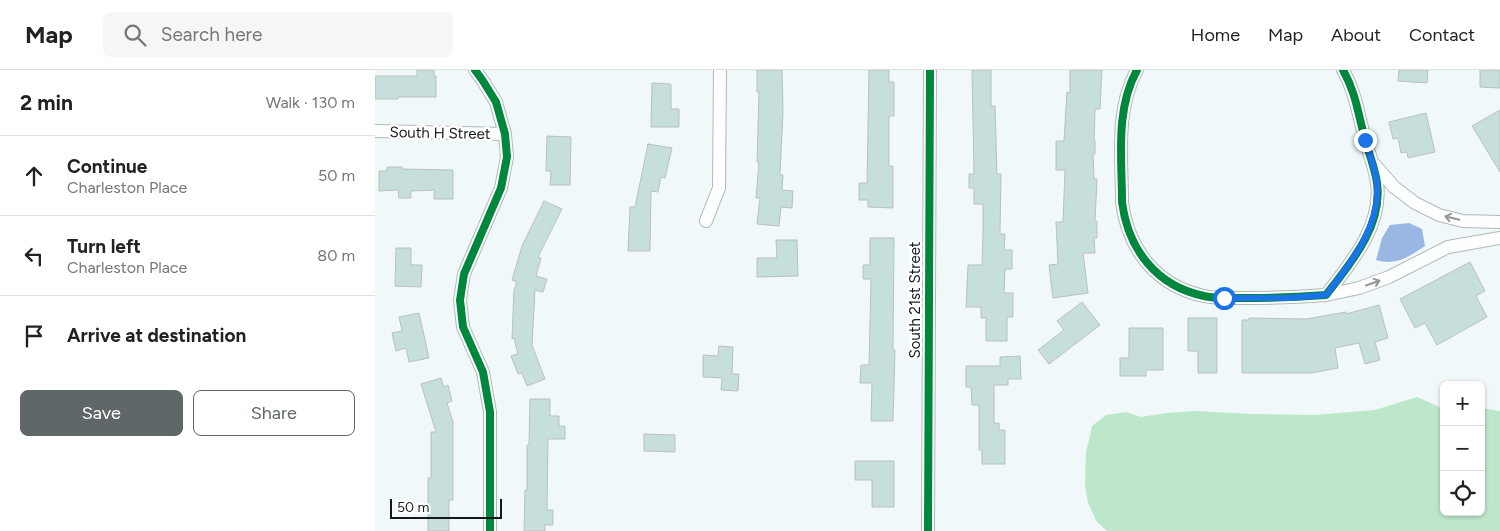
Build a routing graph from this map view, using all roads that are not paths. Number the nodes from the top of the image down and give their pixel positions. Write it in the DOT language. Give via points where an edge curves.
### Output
graph roads {
  1 [pos="475,70"];
  2 [pos="720,70"];
  3 [pos="930,70"];
  4 [pos="1137,70"];
  5 [pos="1343,70"];
  6 [pos="375,131"];
  7 [pos="505,134"];
  8 [pos="1372,162"];
  9 [pos="706,221"];
  10 [pos="1500,222"];
  11 [pos="1500,238"];
  12 [pos="1326,295"];
  13 [pos="490,531"];
  14 [pos="928,531"];
  1 -- 7 [label="street" via="496,102"];
  2 -- 9 [label="street" via="719,188"];
  3 -- 14 [label="street, South 21st Street"];
  4 -- 12 [label="street" via="1124,101 1121,124 1122,202 1129,232 1137,250 1150,266 1165,279 1204,296 1287,298"];
  5 -- 8 [label="street" via="1354,94"];
  6 -- 7 [label="street, South H Street"];
  7 -- 13 [label="street" via="507,158 501,188 464,274 460,300 463,327 483,372 490,412"];
  10 -- 8 [label="street, one-way" via="1463,221 1439,215 1394,187"];
  8 -- 12 [label="street" via="1377,185 1376,210 1371,225"];
  12 -- 11 [label="street, one-way" via="1389,277 1448,247"];
}
